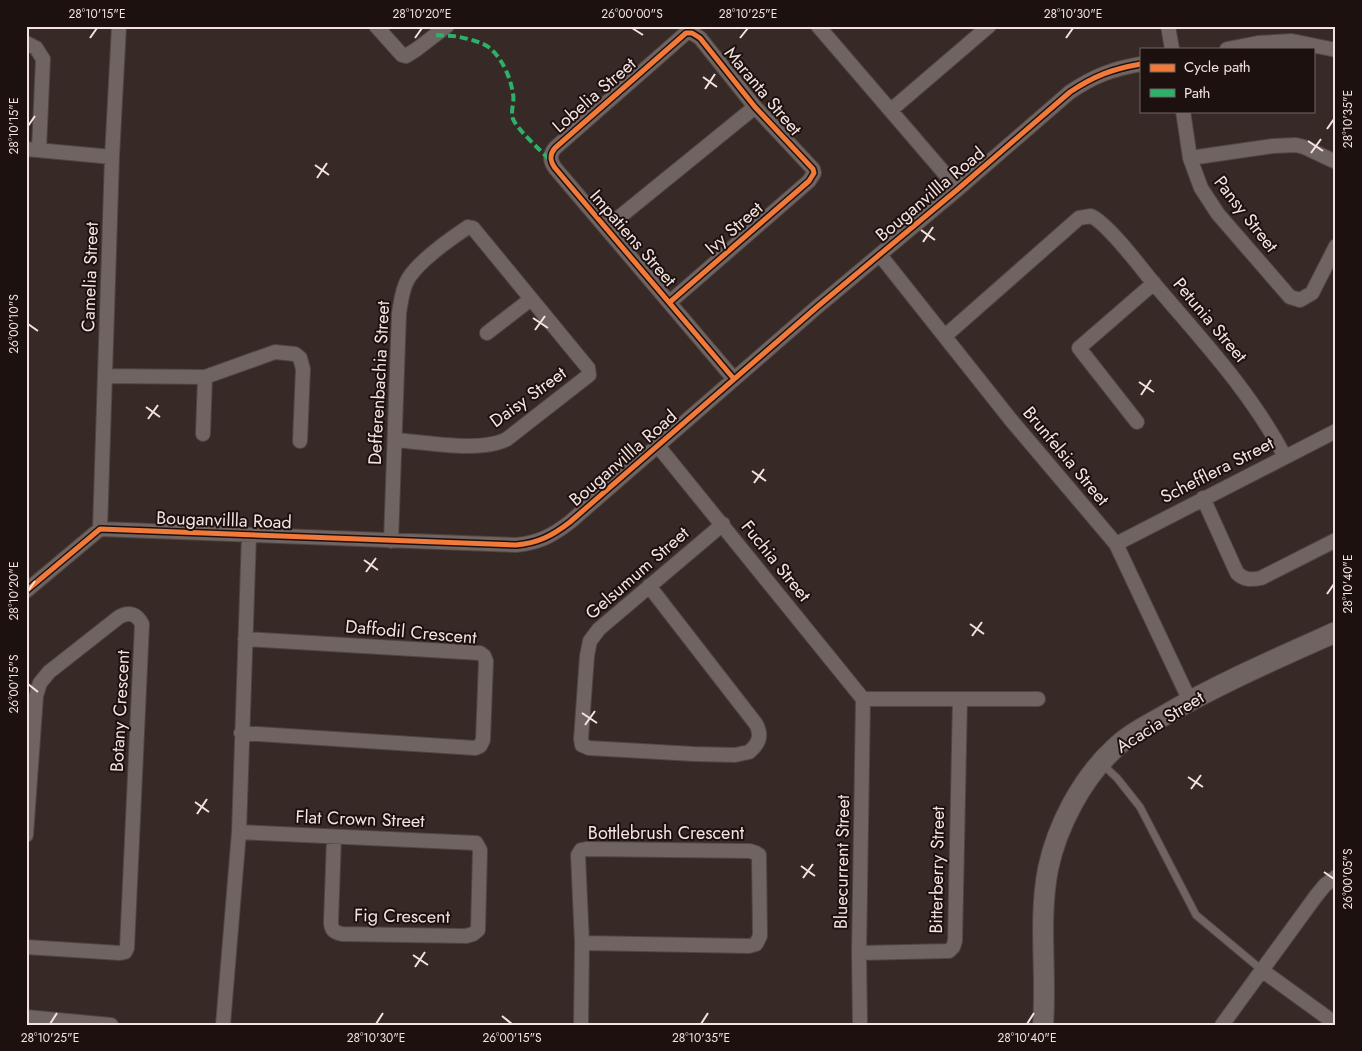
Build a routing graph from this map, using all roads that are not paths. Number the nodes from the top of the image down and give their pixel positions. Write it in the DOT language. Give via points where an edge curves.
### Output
graph roads {
  1 [pos="119,26"];
  2 [pos="376,26"];
  3 [pos="447,26"];
  4 [pos="818,26"];
  5 [pos="989,26"];
  6 [pos="1168,26"];
  7 [pos="686,33"];
  8 [pos="26,43"];
  9 [pos="1172,48"];
  10 [pos="1232,48"];
  11 [pos="1336,50"];
  12 [pos="1140,64"];
  13 [pos="755,107"];
  14 [pos="892,110"];
  15 [pos="1183,112"];
  16 [pos="33,149"];
  17 [pos="112,157"];
  18 [pos="1190,158"];
  19 [pos="551,161"];
  20 [pos="1336,162"];
  21 [pos="814,173"];
  22 [pos="958,189"];
  23 [pos="606,228"];
  24 [pos="1336,246"];
  25 [pos="880,255"];
  26 [pos="1154,283"];
  27 [pos="531,299"];
  28 [pos="670,302"];
  29 [pos="487,333"];
  30 [pos="945,336"];
  31 [pos="106,376"];
  32 [pos="205,377"];
  33 [pos="734,379"];
  34 [pos="1137,422"];
  35 [pos="1336,431"];
  36 [pos="203,434"];
  37 [pos="395,440"];
  38 [pos="300,441"];
  39 [pos="658,446"];
  40 [pos="1285,457"];
  41 [pos="1203,498"];
  42 [pos="723,524"];
  43 [pos="100,529"];
  44 [pos="249,535"];
  45 [pos="1336,540"];
  46 [pos="391,541"];
  47 [pos="1116,544"];
  48 [pos="649,586"];
  49 [pos="26,591"];
  50 [pos="1336,632"];
  51 [pos="245,639"];
  52 [pos="863,699"];
  53 [pos="960,699"];
  54 [pos="1038,699"];
  55 [pos="1190,701"];
  56 [pos="241,733"];
  57 [pos="1101,762"];
  58 [pos="27,802"];
  59 [pos="238,832"];
  60 [pos="26,835"];
  61 [pos="334,837"];
  62 [pos="478,845"];
  63 [pos="1336,876"];
  64 [pos="582,942"];
  65 [pos="26,947"];
  66 [pos="859,953"];
  67 [pos="1262,971"];
  68 [pos="26,1017"];
  69 [pos="1336,1024"];
  70 [pos="111,1025"];
  71 [pos="224,1025"];
  72 [pos="581,1025"];
  73 [pos="860,1025"];
  74 [pos="1044,1025"];
  75 [pos="1222,1025"];
  1 -- 17 [label="street, Camelia Street"];
  2 -- 3 [label="street" via="403,56 408,56"];
  4 -- 14 [label="street"];
  5 -- 14 [label="street"];
  6 -- 9 [label="street"];
  7 -- 13 [label="street, Maranta Street" via="700,38"];
  7 -- 19 [label="street, Lobelia Street" via="554,148"];
  8 -- 16 [label="street" via="36,48 43,59"];
  10 -- 11 [label="street" via="1292,41"];
  12 -- 22 [label="street, Bouganvillla Road" via="1112,70 1070,92"];
  13 -- 21 [label="street, Maranta Street" via="813,168"];
  13 -- 23 [label="street"];
  14 -- 22 [label="street"];
  15 -- 18 [label="street, Pansy Street"];
  16 -- 17 [label="street"];
  17 -- 31 [label="street, Camelia Street"];
  18 -- 20 [label="street" via="1296,145"];
  18 -- 24 [label="street, Pansy Street" via="1201,188 1218,214 1286,294 1295,300 1304,299 1312,293"];
  19 -- 23 [label="street, Impatiens Street"];
  21 -- 28 [label="street, Ivy Street" via="809,181"];
  22 -- 25 [label="street, Bouganvillla Road"];
  23 -- 28 [label="street, Impatiens Street"];
  25 -- 30 [label="street, Brunfelsia Street"];
  25 -- 33 [label="street, Bouganvillla Road"];
  26 -- 30 [label="street, Petunia Street" via="1128,252 1094,217 1088,215 1079,218"];
  26 -- 34 [label="street" via="1079,348"];
  26 -- 40 [label="street, Petunia Street" via="1246,393"];
  27 -- 29 [label="street"];
  27 -- 37 [label="street, Daisy Street" via="587,366 589,373 585,379 501,442 468,445"];
  27 -- 37 [label="street, Defferenbachia Street" via="475,229 469,227 418,268 407,280 399,313"];
  28 -- 33 [label="street, Impatiens Street"];
  30 -- 47 [label="street, Brunfelsia Street"];
  31 -- 32 [label="street"];
  31 -- 43 [label="street, Camelia Street"];
  32 -- 36 [label="street"];
  32 -- 38 [label="street" via="266,355 295,354 303,368"];
  33 -- 39 [label="street, Bouganvillla Road"];
  35 -- 40 [label="street, Schefflera Street"];
  37 -- 46 [label="street, Defferenbachia Street"];
  39 -- 42 [label="street, Fuchia Street"];
  39 -- 46 [label="street, Bouganvillla Road" via="570,522 535,543"];
  40 -- 41 [label="street, Schefflera Street"];
  41 -- 45 [label="street" via="1237,572 1250,580"];
  41 -- 47 [label="street, Schefflera Street"];
  42 -- 48 [label="street, Gelsumum Street"];
  42 -- 52 [label="street, Fuchia Street"];
  43 -- 44 [label="street, Bouganvillla Road"];
  43 -- 49 [label="street"];
  44 -- 46 [label="street, Bouganvillla Road"];
  44 -- 51 [label="street"];
  47 -- 55 [label="street, Brunfelsia Street"];
  48 -- 48 [label="street, Gelsumum Street" via="599,629 590,641 586,656 583,746 736,755 750,752 759,740 756,724"];
  50 -- 55 [label="street, Acacia Street"];
  51 -- 56 [label="street"];
  51 -- 56 [label="street, Daffodil Crescent" via="480,653 486,661 483,740 475,748"];
  52 -- 53 [label="street"];
  52 -- 66 [label="street, Bluecurrent Street"];
  53 -- 54 [label="street"];
  53 -- 66 [label="street, Bitterberry Street" via="953,947 949,951"];
  55 -- 57 [label="street, Acacia Street" via="1126,739"];
  56 -- 59 [label="street"];
  57 -- 67 [label="lane" via="1140,807 1196,914"];
  57 -- 74 [label="street, Acacia Street" via="1066,818 1048,869 1042,924"];
  58 -- 60 [label="street, Botany Crescent"];
  58 -- 65 [label="street, Botany Crescent" via="36,696 40,683 49,672 119,617 126,613 135,615 142,624 127,948 120,954"];
  59 -- 61 [label="street, Flat Crown Street"];
  59 -- 71 [label="street"];
  61 -- 62 [label="street, Flat Crown Street" via="473,842"];
  61 -- 62 [label="street, Fig Crescent" via="331,925 332,930 342,934 473,934 479,924"];
  63 -- 67 [label="street" via="1316,896"];
  64 -- 64 [label="street, Bottlebrush Crescent" via="756,944 760,936 758,854 583,849 578,855"];
  64 -- 72 [label="street"];
  66 -- 73 [label="street, Bluecurrent Street"];
  67 -- 69 [label="street"];
  67 -- 75 [label="street"];
  68 -- 70 [label="street"];
}
